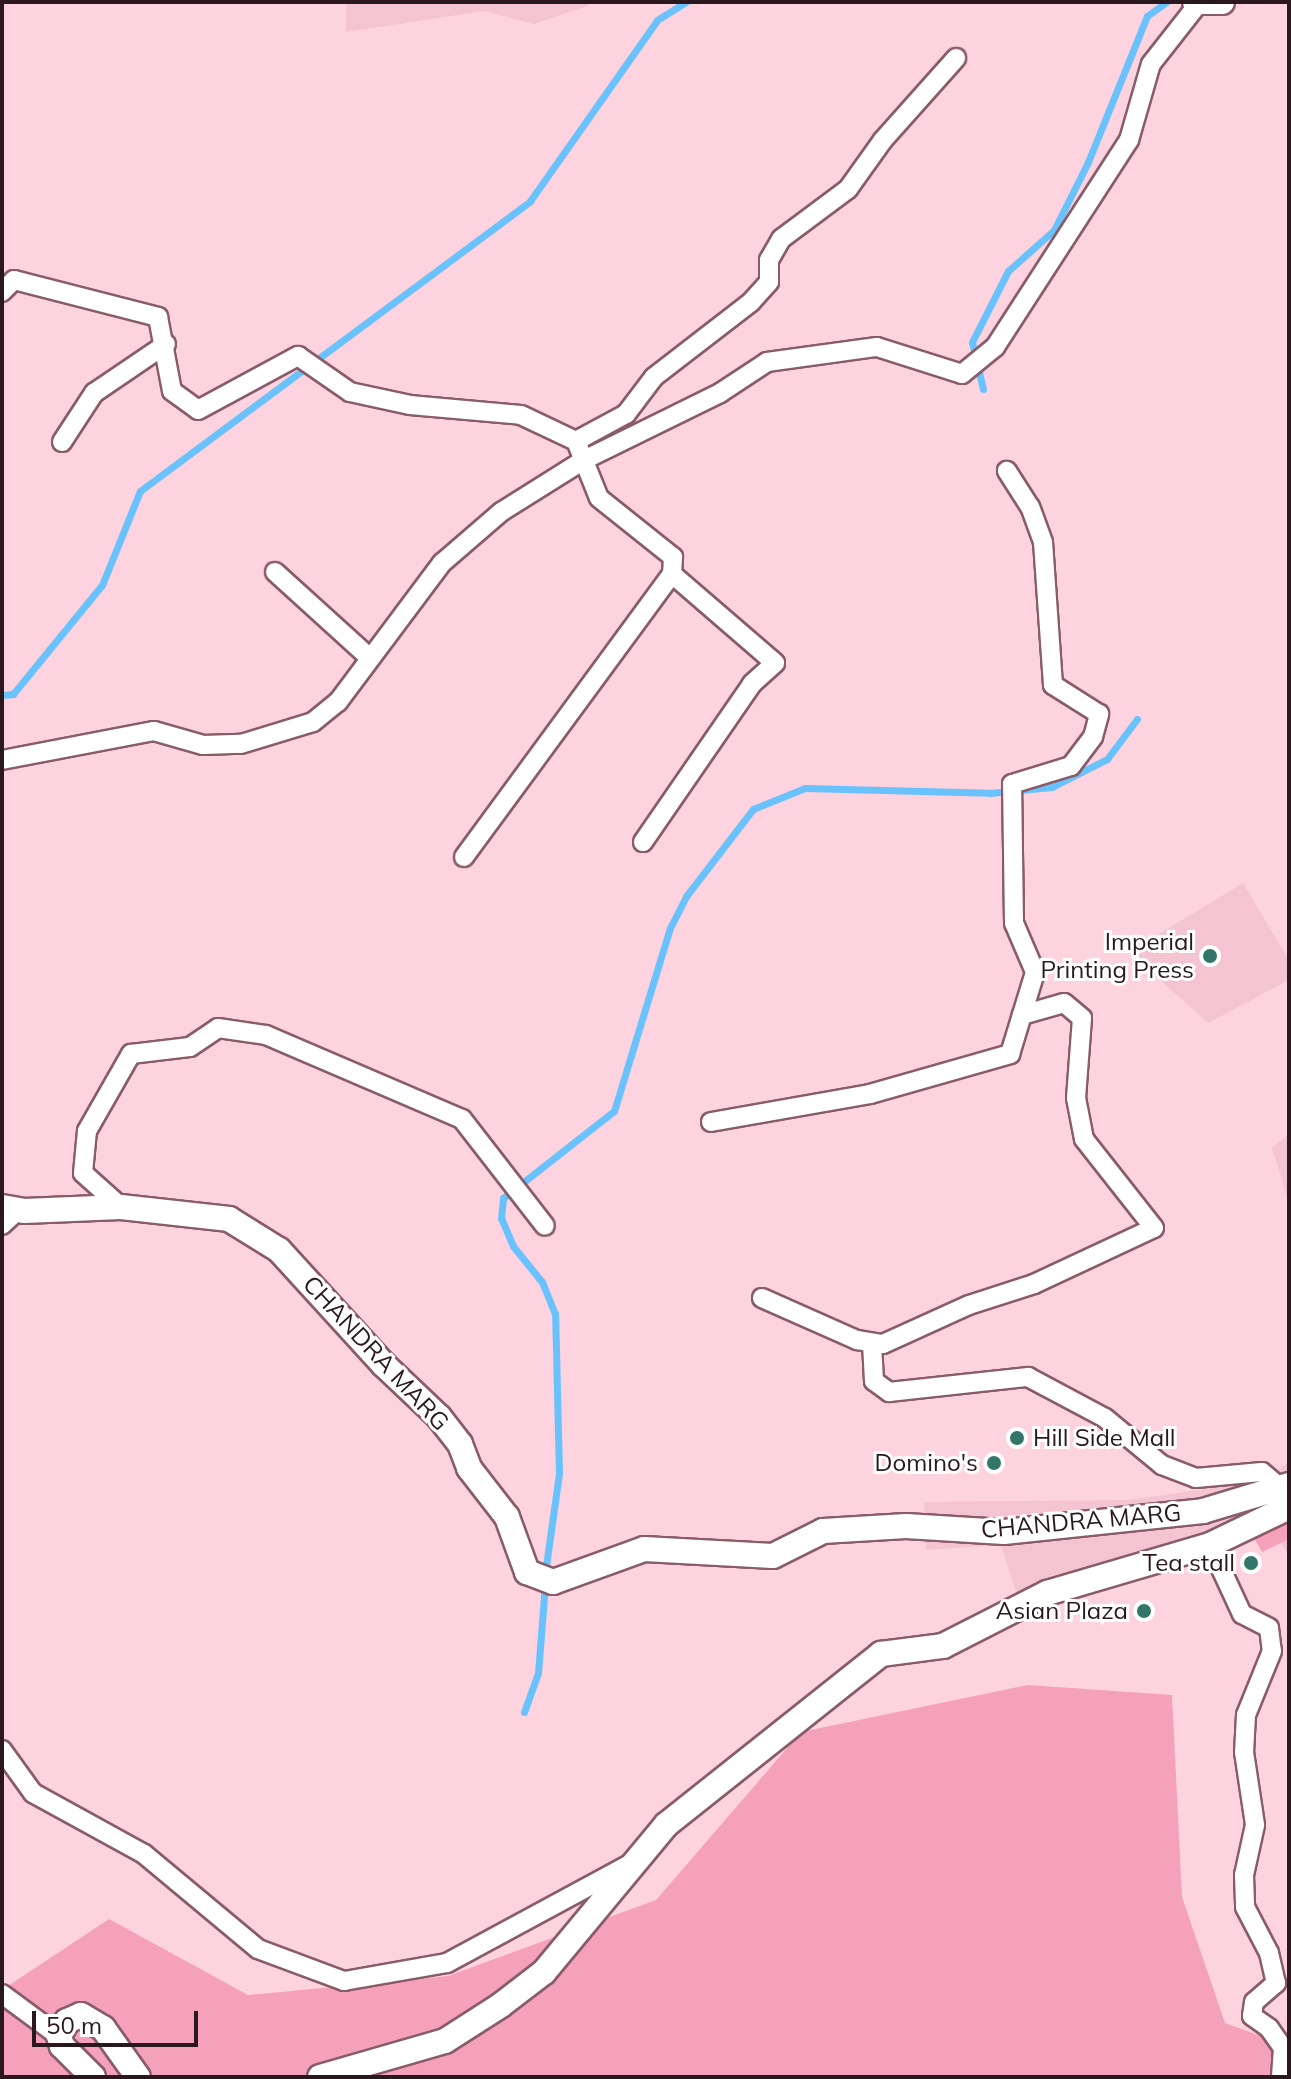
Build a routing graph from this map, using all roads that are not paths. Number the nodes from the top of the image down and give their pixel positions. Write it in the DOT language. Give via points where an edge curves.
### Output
graph roads {
  1 [pos="1205,3"];
  2 [pos="956,58"];
  3 [pos="2,292"];
  4 [pos="166,344"];
  5 [pos="576,441"];
  6 [pos="62,442"];
  7 [pos="584,460"];
  8 [pos="1007,471"];
  9 [pos="275,572"];
  10 [pos="672,574"];
  11 [pos="370,658"];
  12 [pos="2,760"];
  13 [pos="643,842"];
  14 [pos="464,857"];
  15 [pos="1022,1015"];
  16 [pos="711,1122"];
  17 [pos="121,1207"];
  18 [pos="7,1214"];
  19 [pos="545,1226"];
  20 [pos="762,1298"];
  21 [pos="872,1343"];
  22 [pos="1286,1493"];
  23 [pos="1210,1545"];
  24 [pos="2,1750"];
  25 [pos="628,1865"];
  26 [pos="2,1994"];
  27 [pos="59,2036"];
  28 [pos="93,2077"];
  29 [pos="138,2077"];
  30 [pos="320,2077"];
  31 [pos="1281,2077"];
  1 -- 7 [label="street" via="1151,64 1129,140 995,347 962,374 877,347 806,353 767,362 720,393"];
  2 -- 5 [label="street" via="883,140 848,189 781,239 769,260 769,282 751,302 654,377 626,414"];
  3 -- 4 [label="street" via="14,280 158,317"];
  4 -- 5 [label="street" via="172,391 198,410 298,356 350,392 410,405 521,415"];
  4 -- 6 [label="street" via="94,393"];
  5 -- 7 [label="street"];
  7 -- 10 [label="street" via="599,498 673,557"];
  7 -- 11 [label="street" via="501,512 442,563"];
  8 -- 15 [label="street" via="1030,507 1043,542 1053,685 1099,714 1093,737 1071,766 1012,784 1014,923 1035,972"];
  9 -- 11 [label="street"];
  10 -- 13 [label="street" via="775,663 752,684"];
  10 -- 14 [label="street"];
  11 -- 12 [label="street" via="338,702 313,722 241,744 203,745 154,731"];
  15 -- 16 [label="street" via="1010,1054 870,1094"];
  15 -- 21 [label="street" via="1064,1003 1082,1018 1076,1098 1084,1139 1154,1228 1034,1284 969,1305 883,1344"];
  17 -- 18 [label="street, CHANDRA MARG"];
  17 -- 19 [label="street" via="83,1173 87,1131 131,1054 190,1047 218,1028 266,1035 462,1119"];
  17 -- 22 [label="street, CHANDRA MARG" via="229,1219 279,1250 439,1417 507,1517 527,1572 553,1582 644,1549 773,1556 823,1531 906,1526 1004,1532 1203,1511"];
  20 -- 21 [label="street"];
  21 -- 22 [label="street" via="874,1381 889,1392 1028,1377 1105,1418 1162,1465 1196,1478 1262,1472"];
  22 -- 23 [label="street"];
  23 -- 25 [label="street" via="1047,1593 943,1646 881,1654 815,1710 734,1766"];
  23 -- 31 [label="street" via="1242,1614 1269,1628 1272,1651 1246,1715 1244,1752 1255,1825 1244,1886 1245,1907 1269,1953 1276,1983 1254,2002 1252,2016 1283,2048"];
  24 -- 25 [label="street" via="33,1793 144,1854 258,1949 344,1981 447,1963"];
  25 -- 30 [label="street" via="608,1898 544,1972 501,2005 445,2041"];
  26 -- 27 [label="street"];
  27 -- 28 [label="street"];
  27 -- 29 [label="street" via="67,2021 81,2015 103,2028"];
}
